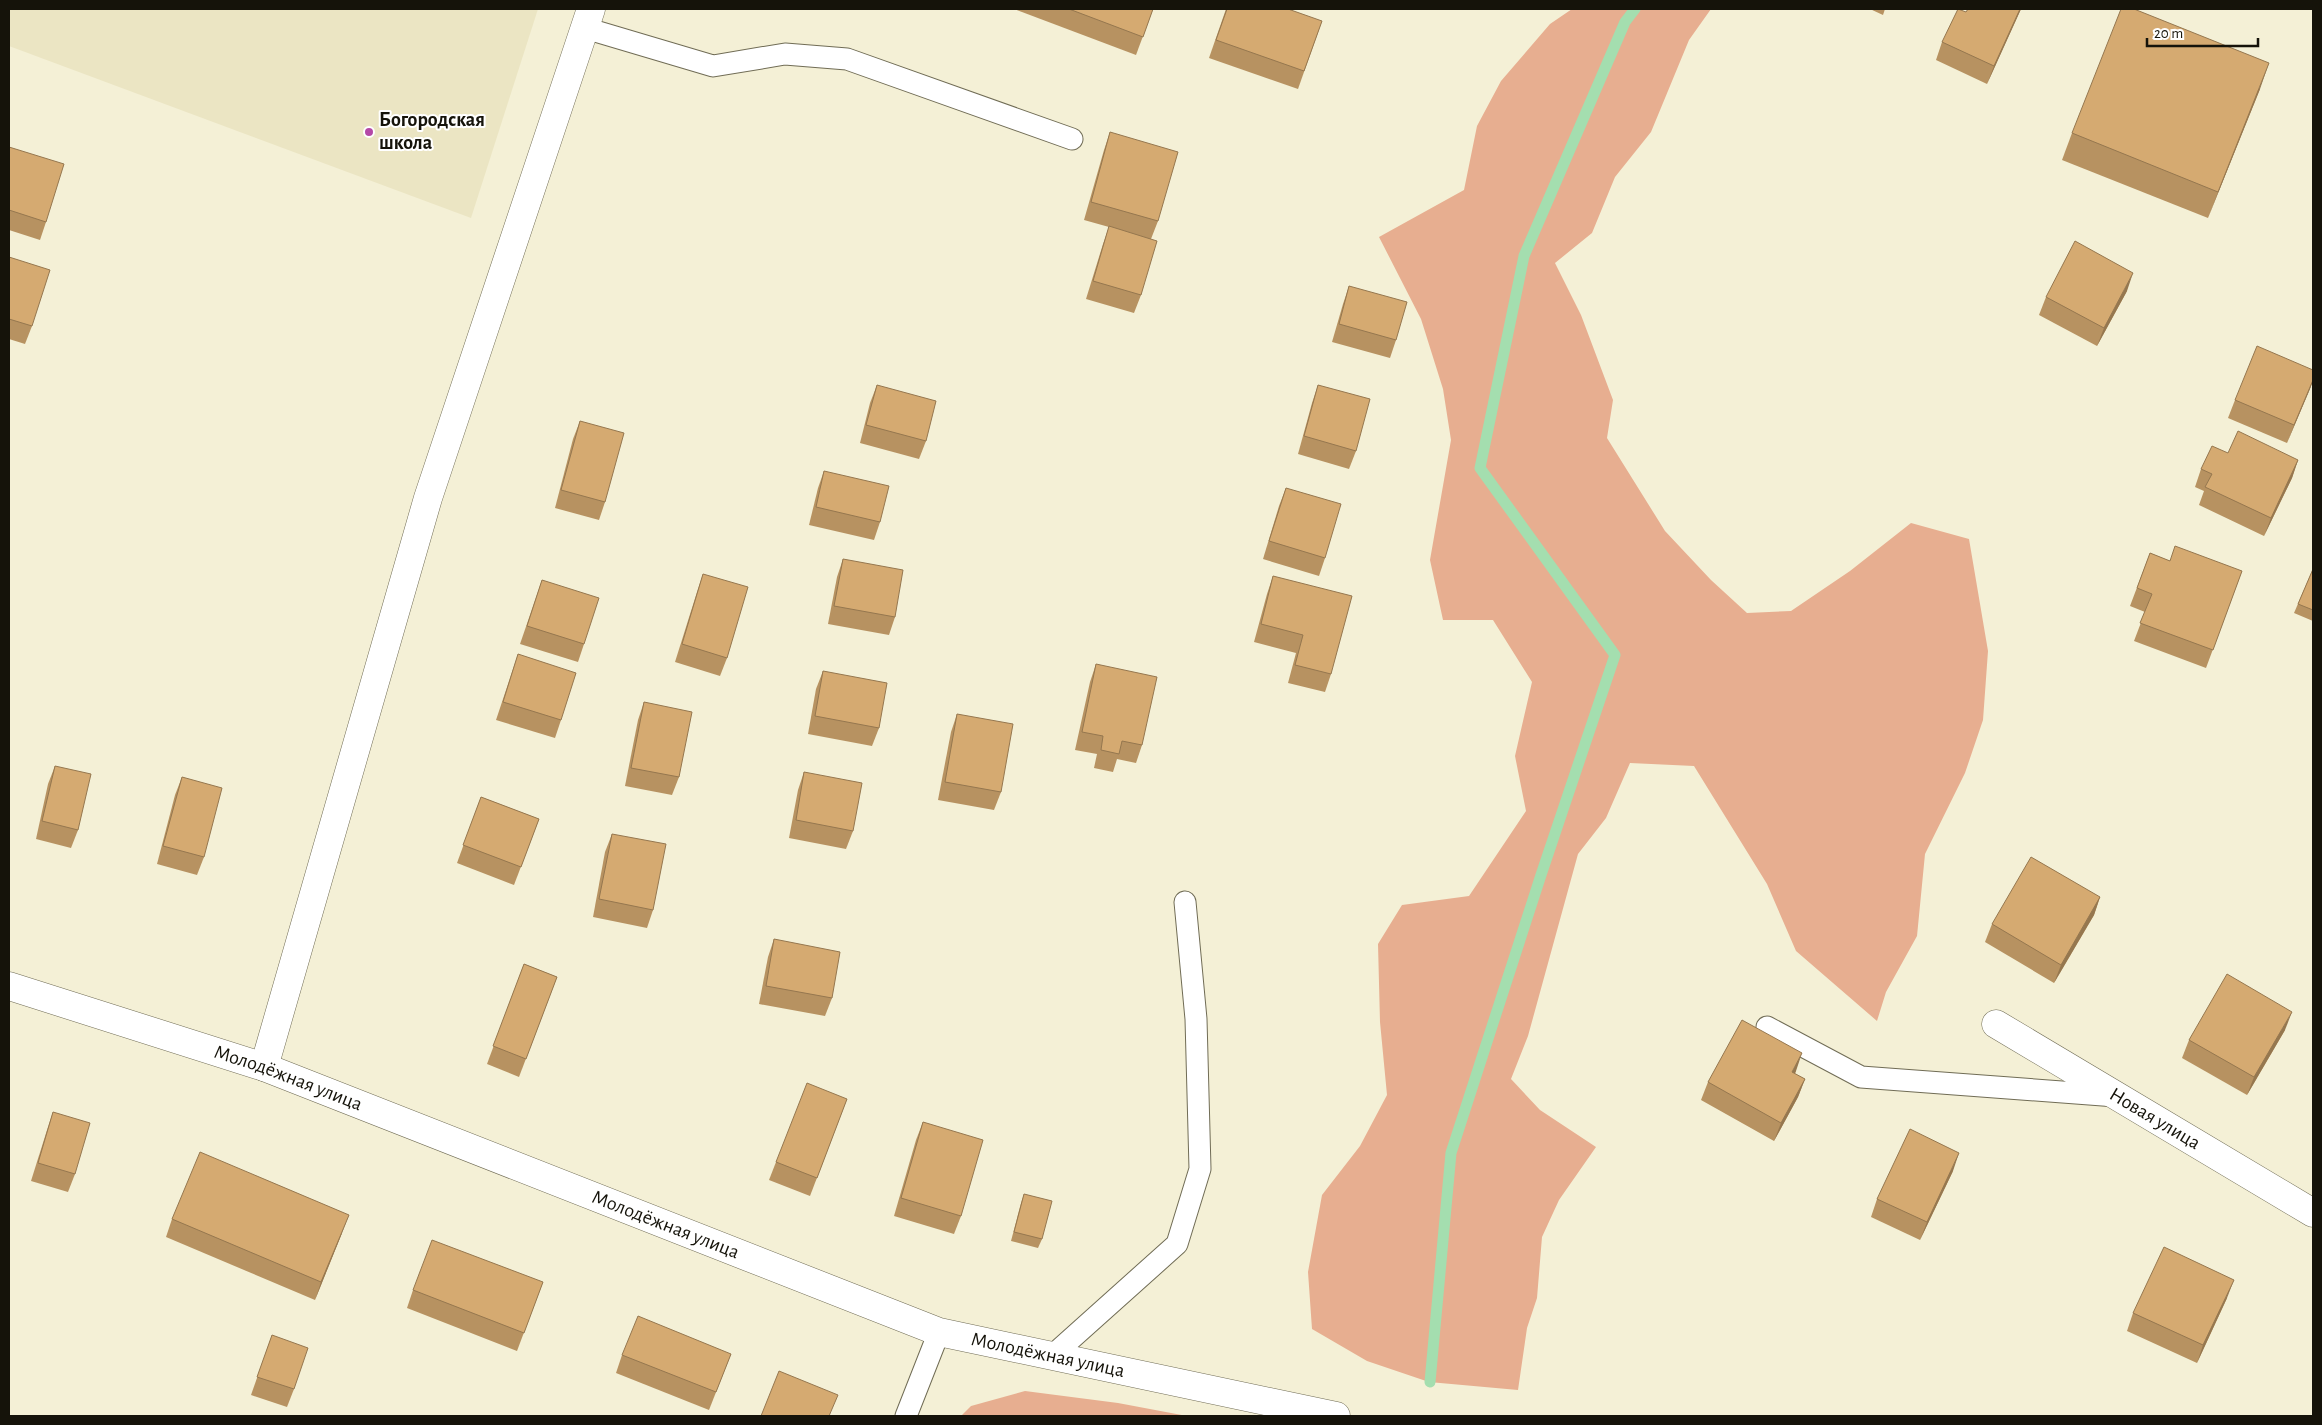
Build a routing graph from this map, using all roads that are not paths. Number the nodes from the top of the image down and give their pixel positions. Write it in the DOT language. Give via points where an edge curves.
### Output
graph roads {
  1 [pos="588,18"];
  2 [pos="1072,139"];
  3 [pos="1185,902"];
  4 [pos="9,986"];
  5 [pos="1996,1024"];
  6 [pos="1767,1027"];
  7 [pos="264,1067"];
  8 [pos="2118,1096"];
  9 [pos="2313,1213"];
  10 [pos="938,1332"];
  11 [pos="1052,1356"];
  12 [pos="906,1416"];
  13 [pos="1336,1416"];
  1 -- 2 [label="lane" via="713,66 785,54 847,60"];
  1 -- 7 [label="street" via="428,498"];
  3 -- 11 [label="lane" via="1196,1019 1200,1169 1177,1244"];
  4 -- 7 [label="street, Молодёжная улица"];
  5 -- 8 [label="street, Новая улица"];
  6 -- 8 [label="lane" via="1861,1077"];
  7 -- 10 [label="street, Молодёжная улица"];
  8 -- 9 [label="street, Новая улица"];
  10 -- 11 [label="street, Молодёжная улица"];
  10 -- 12 [label="lane"];
  11 -- 13 [label="street, Молодёжная улица"];
}
